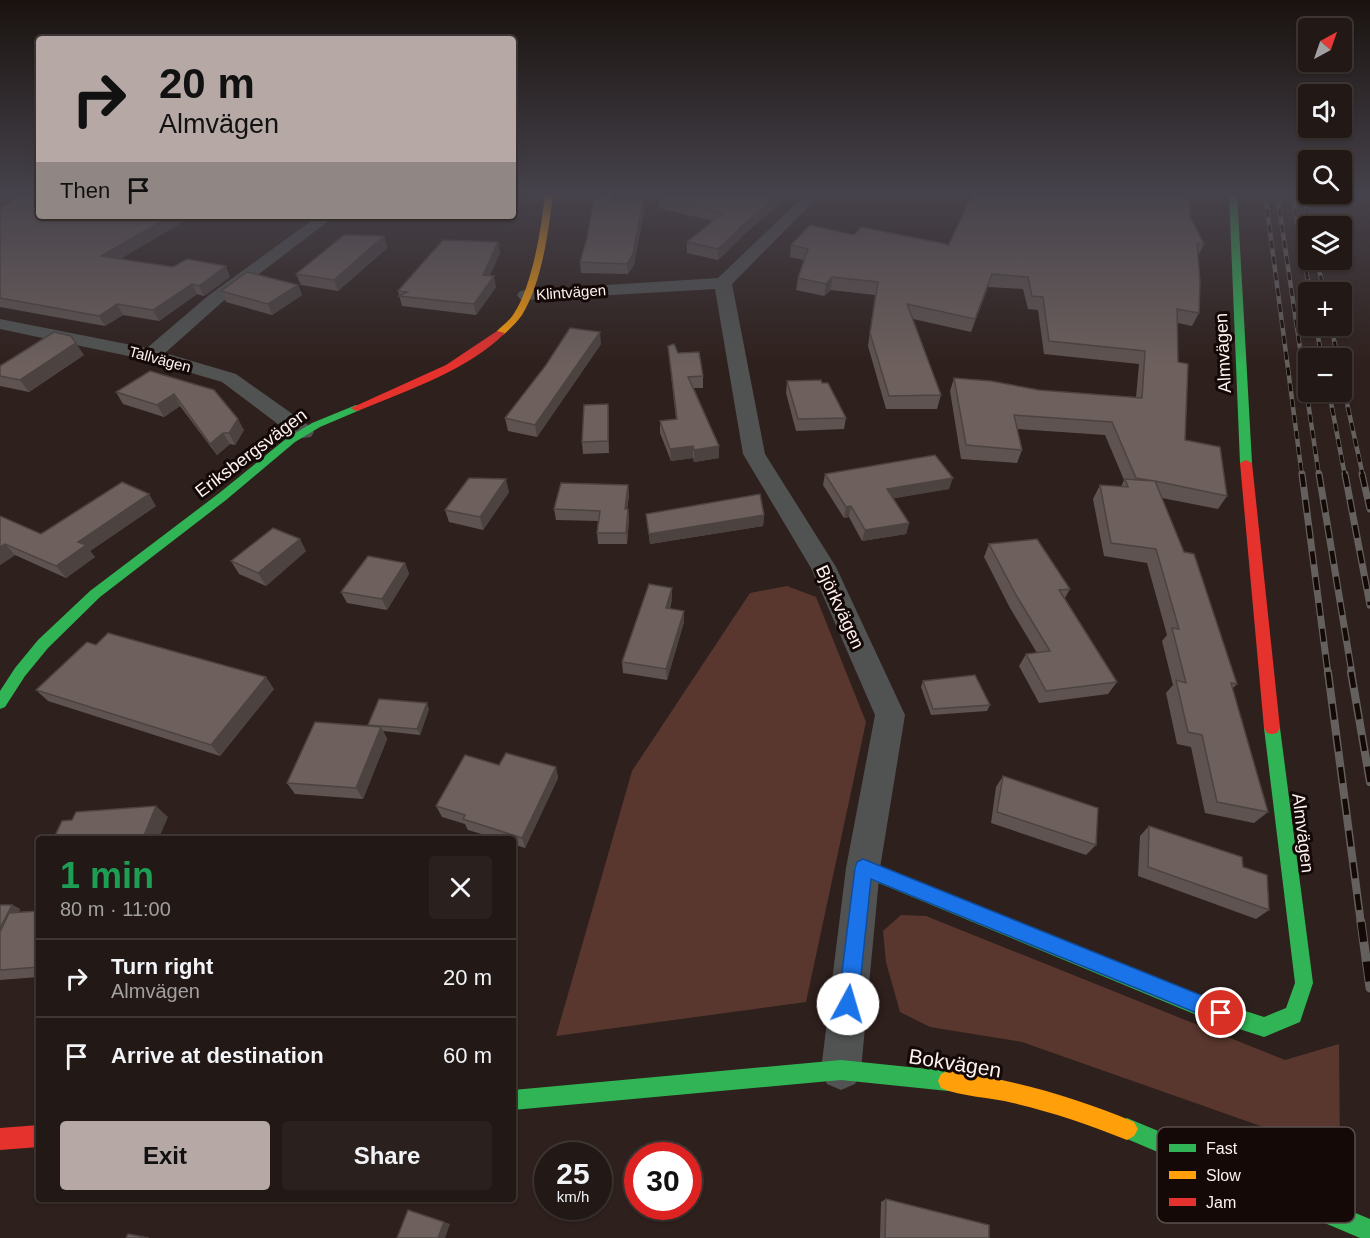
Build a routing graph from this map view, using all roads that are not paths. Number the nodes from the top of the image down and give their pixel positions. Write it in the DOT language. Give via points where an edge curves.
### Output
graph roads {
  1 [pos="280,251"];
  2 [pos="536,251"];
  3 [pos="756,251"];
  4 [pos="1236,251"];
  5 [pos="723,283"];
  6 [pos="526,295"];
  7 [pos="0,324"];
  8 [pos="151,355"];
  9 [pos="303,432"];
  10 [pos="0,703"];
  11 [pos="863,868"];
  12 [pos="841,1070"];
  13 [pos="516,1100"];
  14 [pos="36,1136"];
  15 [pos="0,1139"];
  16 [pos="1157,1140"];
  17 [pos="1352,1223"];
  18 [pos="1366,1229"];
  1 -- 8 [label="street" via="215,299"];
  2 -- 6 [label="street, Eriksbergsvägen"];
  3 -- 5 [label="street"];
  4 -- 11 [label="street, Almvägen" via="1246,465 1273,737 1304,983 1293,1015 1264,1027 1199,1006"];
  5 -- 6 [label="street, Klintvägen"];
  5 -- 11 [label="street, Björkvägen" via="754,454 823,567 890,715"];
  6 -- 9 [label="street, Eriksbergsvägen" via="519,314 466,357 443,371"];
  7 -- 8 [label="street, Tallvägen"];
  8 -- 9 [label="street, Tallvägen" via="229,378"];
  9 -- 10 [label="street, Eriksbergsvägen" via="81,603 16,674"];
  11 -- 12 [label="street, Björkvägen"];
  12 -- 13 [label="street, Bokvägen"];
  12 -- 16 [label="street, Bokvägen" via="970,1083 1091,1114"];
  14 -- 15 [label="street"];
  17 -- 18 [label="street, Bokvägen"];
}
